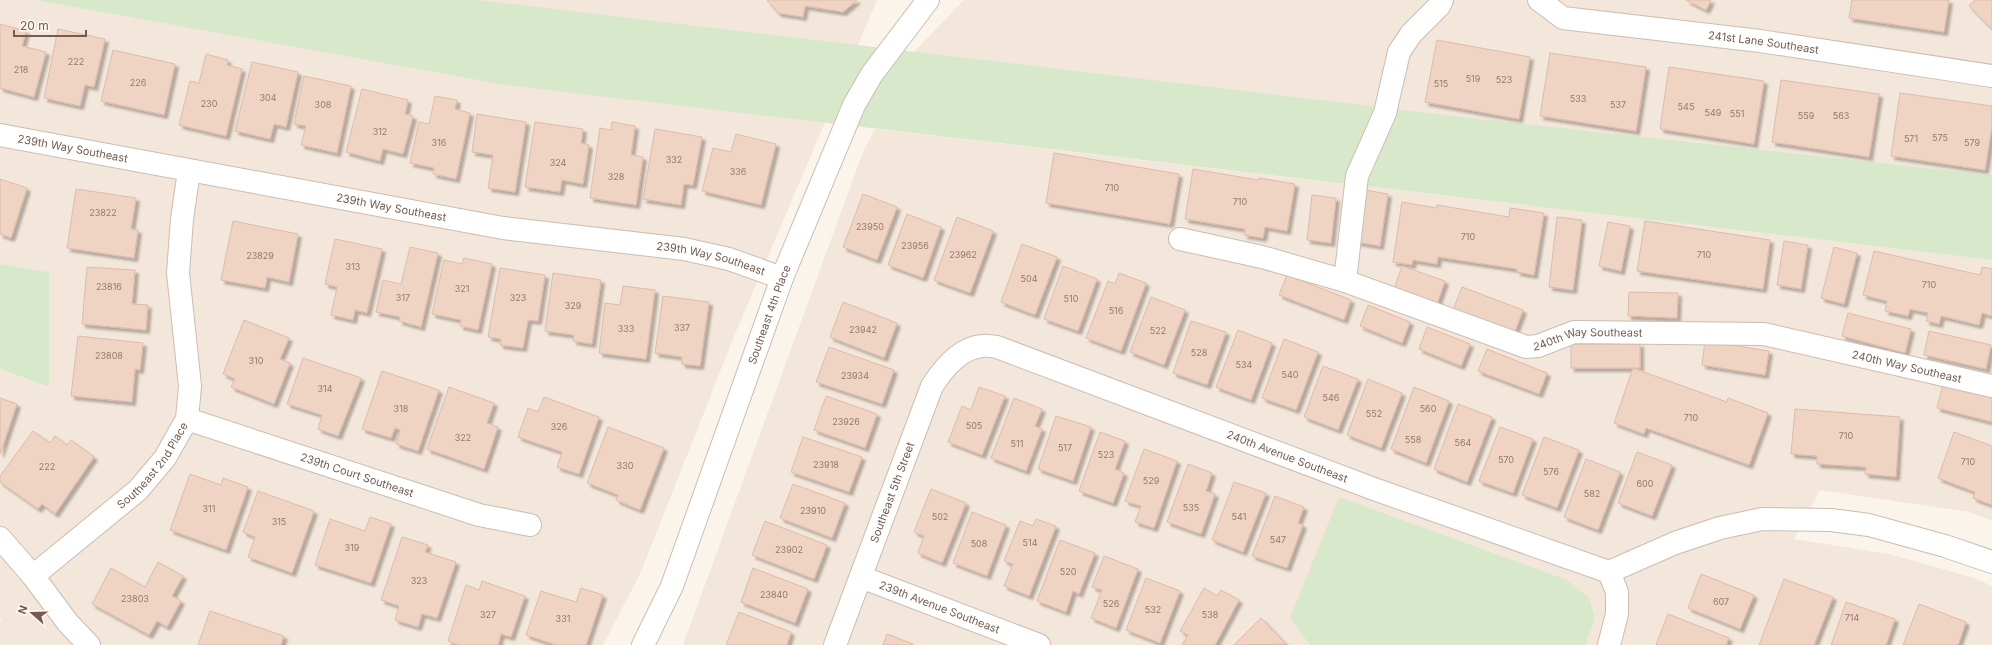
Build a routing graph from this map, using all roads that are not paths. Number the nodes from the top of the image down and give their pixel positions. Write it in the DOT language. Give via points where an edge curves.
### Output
graph roads {
  1 [pos="928,0"];
  2 [pos="1442,0"];
  3 [pos="1539,0"];
  4 [pos="1992,76"];
  5 [pos="0,136"];
  6 [pos="189,171"];
  7 [pos="1180,240"];
  8 [pos="782,278"];
  9 [pos="1345,281"];
  10 [pos="965,351"];
  11 [pos="1992,386"];
  12 [pos="187,419"];
  13 [pos="530,526"];
  14 [pos="0,538"];
  15 [pos="1992,562"];
  16 [pos="1609,572"];
  17 [pos="33,576"];
  18 [pos="861,577"];
  19 [pos="89,645"];
  20 [pos="643,645"];
  21 [pos="835,645"];
  22 [pos="1040,645"];
  23 [pos="1610,645"];
  1 -- 8 [label="street, Southeast 4th Place" via="872,74 854,105"];
  2 -- 9 [label="street" via="1411,34 1399,52 1386,113 1357,176"];
  3 -- 4 [label="street, 241st Lane Southeast" via="1563,18 1760,42"];
  5 -- 6 [label="street, 239th Way Southeast"];
  6 -- 8 [label="street, 239th Way Southeast" via="503,228 684,249 729,259"];
  6 -- 12 [label="street, Southeast 2nd Place" via="178,273 190,386"];
  7 -- 9 [label="street, 240th Way Southeast" via="1262,257"];
  8 -- 20 [label="street, Southeast 4th Place" via="672,586"];
  9 -- 11 [label="street, 240th Way Southeast" via="1526,347 1538,346 1574,332 1764,334"];
  10 -- 16 [label="street, 240th Avenue Southeast" via="981,346 997,347 1374,489"];
  10 -- 18 [label="street, Southeast 5th Street" via="944,369 932,386"];
  12 -- 13 [label="street, 239th Court Southeast" via="478,515"];
  12 -- 17 [label="street, Southeast 2nd Place" via="165,458 138,490"];
  14 -- 17 [label="street"];
  15 -- 16 [label="street" via="1869,525 1832,520 1762,520 1720,528 1676,543"];
  16 -- 23 [label="street" via="1617,592 1617,614"];
  17 -- 19 [label="street" via="68,623"];
  18 -- 21 [label="street, Southeast 5th Street"];
  18 -- 22 [label="street, 239th Avenue Southeast"];
}
